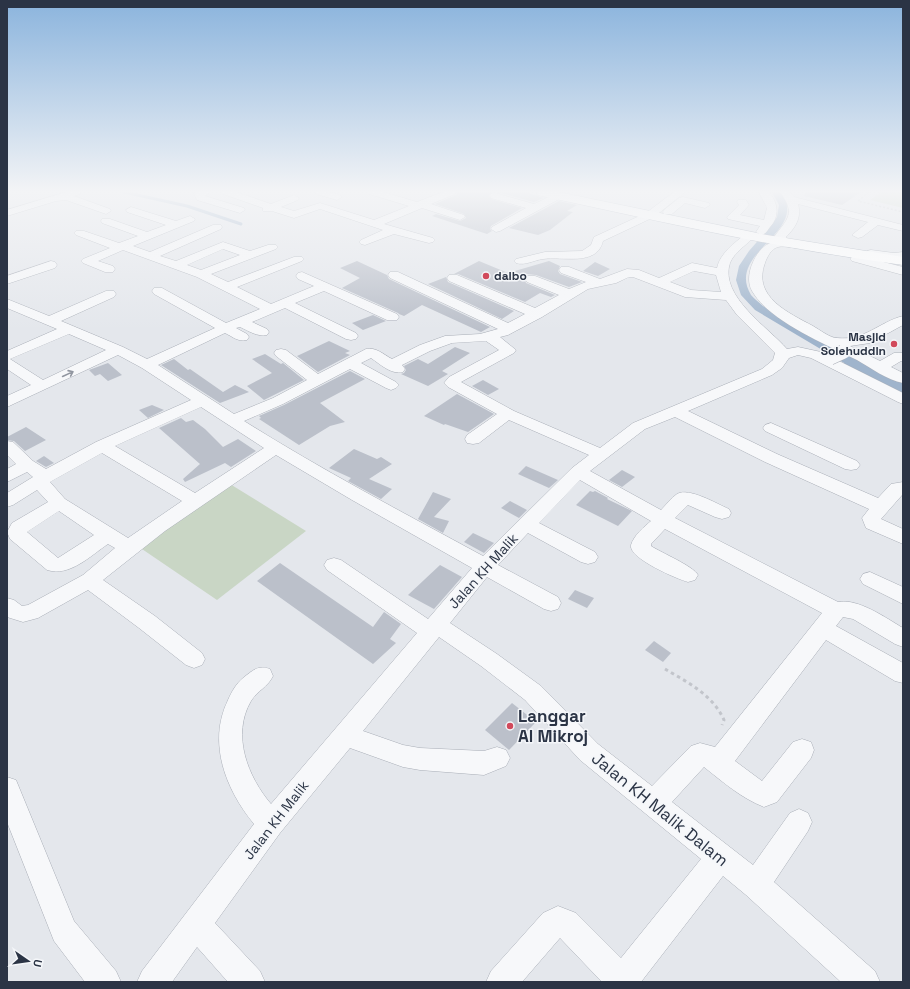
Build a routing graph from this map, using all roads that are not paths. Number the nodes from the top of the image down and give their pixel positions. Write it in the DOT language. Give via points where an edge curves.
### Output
graph roads {
  1 [pos="97,238"];
  2 [pos="142,238"];
  3 [pos="191,238"];
  4 [pos="375,238"];
  5 [pos="422,238"];
  6 [pos="600,238"];
  7 [pos="753,238"];
  8 [pos="759,238"];
  9 [pos="781,238"];
  10 [pos="429,240"];
  11 [pos="210,241"];
  12 [pos="366,242"];
  13 [pos="778,243"];
  14 [pos="223,246"];
  15 [pos="121,247"];
  16 [pos="272,247"];
  17 [pos="250,255"];
  18 [pos="903,255"];
  19 [pos="150,256"];
  20 [pos="854,256"];
  21 [pos="298,259"];
  22 [pos="903,260"];
  23 [pos="520,261"];
  24 [pos="51,265"];
  25 [pos="177,265"];
  26 [pos="903,265"];
  27 [pos="109,269"];
  28 [pos="565,270"];
  29 [pos="903,271"];
  30 [pos="722,272"];
  31 [pos="201,274"];
  32 [pos="394,275"];
  33 [pos="302,276"];
  34 [pos="453,278"];
  35 [pos="532,279"];
  36 [pos="7,280"];
  37 [pos="597,282"];
  38 [pos="661,282"];
  39 [pos="325,286"];
  40 [pos="227,287"];
  41 [pos="158,290"];
  42 [pos="110,294"];
  43 [pos="569,294"];
  44 [pos="728,296"];
  45 [pos="7,303"];
  46 [pos="285,303"];
  47 [pos="271,309"];
  48 [pos="537,314"];
  49 [pos="392,317"];
  50 [pos="49,320"];
  51 [pos="903,320"];
  52 [pos="241,322"];
  53 [pos="226,328"];
  54 [pos="509,328"];
  55 [pos="69,329"];
  56 [pos="262,332"];
  57 [pos="351,336"];
  58 [pos="489,336"];
  59 [pos="242,338"];
  60 [pos="118,350"];
  61 [pos="845,351"];
  62 [pos="281,353"];
  63 [pos="783,355"];
  64 [pos="7,356"];
  65 [pos="903,357"];
  66 [pos="828,359"];
  67 [pos="7,363"];
  68 [pos="350,363"];
  69 [pos="146,365"];
  70 [pos="880,367"];
  71 [pos="903,379"];
  72 [pos="317,380"];
  73 [pos="391,385"];
  74 [pos="42,386"];
  75 [pos="903,393"];
  76 [pos="903,399"];
  77 [pos="201,401"];
  78 [pos="7,402"];
  79 [pos="674,410"];
  80 [pos="508,414"];
  81 [pos="232,420"];
  82 [pos="771,428"];
  83 [pos="473,439"];
  84 [pos="795,439"];
  85 [pos="7,446"];
  86 [pos="102,446"];
  87 [pos="276,448"];
  88 [pos="600,454"];
  89 [pos="771,458"];
  90 [pos="27,465"];
  91 [pos="851,465"];
  92 [pos="578,472"];
  93 [pos="7,476"];
  94 [pos="43,479"];
  95 [pos="903,488"];
  96 [pos="7,501"];
  97 [pos="196,501"];
  98 [pos="59,503"];
  99 [pos="879,506"];
  100 [pos="722,513"];
  101 [pos="664,520"];
  102 [pos="526,524"];
  103 [pos="109,534"];
  104 [pos="903,538"];
  105 [pos="129,548"];
  106 [pos="588,557"];
  107 [pos="334,565"];
  108 [pos="485,566"];
  109 [pos="688,575"];
  110 [pos="870,579"];
  111 [pos="90,580"];
  112 [pos="903,596"];
  113 [pos="551,603"];
  114 [pos="9,609"];
  115 [pos="836,611"];
  116 [pos="433,628"];
  117 [pos="833,634"];
  118 [pos="903,638"];
  119 [pos="194,660"];
  120 [pos="903,674"];
  121 [pos="262,676"];
  122 [pos="345,735"];
  123 [pos="802,750"];
  124 [pos="496,758"];
  125 [pos="709,759"];
  126 [pos="7,789"];
  127 [pos="653,804"];
  128 [pos="799,822"];
  129 [pos="272,824"];
  130 [pos="720,857"];
  131 [pos="756,885"];
  132 [pos="196,924"];
  133 [pos="105,982"];
  134 [pos="153,982"];
  135 [pos="249,982"];
  136 [pos="502,982"];
  137 [pos="622,982"];
  138 [pos="864,982"];
  1 -- 15 [label="street"];
  2 -- 15 [label="street"];
  3 -- 19 [label="street"];
  4 -- 12 [label="street"];
  5 -- 10 [label="street"];
  6 -- 23 [label="street"];
  7 -- 30 [label="street" via="728,257"];
  8 -- 13 [label="main road"];
  9 -- 13 [label="street" via="783,241"];
  11 -- 14 [label="street"];
  13 -- 20 [label="main road"];
  13 -- 22 [label="main road"];
  13 -- 61 [label="street" via="773,245 757,266 756,286 762,296 791,320"];
  14 -- 17 [label="street"];
  14 -- 25 [label="street"];
  15 -- 19 [label="street"];
  15 -- 27 [label="street" via="87,260"];
  16 -- 17 [label="street"];
  17 -- 31 [label="street"];
  18 -- 20 [label="street" via="859,251"];
  19 -- 25 [label="street"];
  20 -- 22 [label="street"];
  20 -- 26 [label="main road"];
  20 -- 29 [label="street"];
  21 -- 40 [label="street"];
  24 -- 36 [label="street"];
  25 -- 31 [label="street"];
  28 -- 37 [label="street"];
  30 -- 38 [label="street" via="692,266"];
  30 -- 44 [label="street"];
  31 -- 40 [label="street"];
  32 -- 54 [label="street"];
  33 -- 39 [label="street"];
  34 -- 48 [label="street"];
  35 -- 43 [label="street"];
  37 -- 38 [label="street" via="612,280 629,272"];
  37 -- 43 [label="street"];
  38 -- 44 [label="street" via="694,295"];
  39 -- 46 [label="street"];
  39 -- 49 [label="street"];
  40 -- 47 [label="street"];
  41 -- 53 [label="street"];
  42 -- 50 [label="street"];
  43 -- 48 [label="street"];
  44 -- 63 [label="street"];
  45 -- 50 [label="street"];
  46 -- 47 [label="street"];
  46 -- 57 [label="street"];
  47 -- 52 [label="street"];
  48 -- 54 [label="street"];
  50 -- 55 [label="street"];
  51 -- 75 [label="street" via="865,340 829,343 820,347"];
  52 -- 53 [label="street"];
  52 -- 56 [label="street"];
  53 -- 59 [label="street"];
  53 -- 69 [label="street"];
  54 -- 58 [label="street"];
  55 -- 60 [label="street"];
  55 -- 64 [label="street"];
  58 -- 68 [label="street" via="450,339 425,348 395,367 372,352"];
  58 -- 80 [label="street" via="509,350 452,383"];
  60 -- 69 [label="street"];
  74 -- 60 [label="street, one-way"];
  61 -- 66 [label="street, bridge"];
  61 -- 70 [label="street"];
  62 -- 72 [label="street"];
  63 -- 66 [label="street" via="798,351"];
  63 -- 79 [label="street, Jalan KH Malik" via="776,367 767,372"];
  65 -- 70 [label="street" via="899,356"];
  66 -- 76 [label="street"];
  67 -- 74 [label="street"];
  68 -- 72 [label="street"];
  68 -- 73 [label="street"];
  69 -- 77 [label="street"];
  70 -- 71 [label="street"];
  72 -- 81 [label="street" via="278,401"];
  74 -- 78 [label="street"];
  77 -- 81 [label="street"];
  77 -- 86 [label="street"];
  79 -- 88 [label="street, Jalan KH Malik" via="639,426"];
  79 -- 89 [label="street"];
  80 -- 83 [label="street"];
  80 -- 88 [label="street"];
  81 -- 87 [label="street"];
  82 -- 84 [label="street"];
  84 -- 89 [label="street"];
  84 -- 91 [label="street"];
  85 -- 90 [label="street"];
  86 -- 94 [label="street"];
  86 -- 97 [label="street"];
  87 -- 97 [label="street"];
  87 -- 108 [label="street"];
  88 -- 92 [label="street, Jalan KH Malik"];
  89 -- 99 [label="street"];
  90 -- 93 [label="street"];
  90 -- 94 [label="street"];
  92 -- 101 [label="street"];
  92 -- 102 [label="street, Jalan KH Malik"];
  94 -- 96 [label="street"];
  94 -- 98 [label="street"];
  95 -- 99 [label="street" via="897,488"];
  97 -- 105 [label="street"];
  98 -- 103 [label="street"];
  98 -- 103 [label="street" via="19,528 17,532 54,565 62,565"];
  99 -- 104 [label="street" via="871,518 873,522"];
  100 -- 101 [label="street" via="687,498 681,500"];
  101 -- 109 [label="street" via="644,539 641,549"];
  101 -- 115 [label="street"];
  102 -- 106 [label="street"];
  102 -- 108 [label="street, Jalan KH Malik"];
  103 -- 105 [label="street"];
  105 -- 111 [label="street"];
  107 -- 116 [label="street, Jalan KH Malik Dalam"];
  108 -- 113 [label="street"];
  108 -- 116 [label="street, Jalan KH Malik"];
  110 -- 112 [label="street"];
  111 -- 114 [label="street" via="35,611 22,614"];
  111 -- 119 [label="street"];
  115 -- 118 [label="street" via="844,608 859,613"];
  115 -- 125 [label="street"];
  116 -- 122 [label="street, Jalan KH Malik"];
  116 -- 127 [label="street, Jalan KH Malik Dalam" via="489,660 533,692 589,752"];
  117 -- 120 [label="street"];
  121 -- 129 [label="street" via="243,694 233,715 229,738 234,762 245,790"];
  122 -- 124 [label="street" via="402,756 420,759 484,763"];
  122 -- 129 [label="street, Jalan KH Malik"];
  123 -- 125 [label="street" via="764,795 752,790"];
  125 -- 127 [label="street"];
  126 -- 133 [label="street" via="64,931"];
  127 -- 130 [label="street, Jalan KH Malik Dalam"];
  128 -- 131 [label="street"];
  129 -- 132 [label="street, Jalan KH Malik"];
  130 -- 131 [label="street, Jalan KH Malik Dalam"];
  130 -- 137 [label="street"];
  131 -- 138 [label="street, Jalan KH Malik Dalam"];
  132 -- 134 [label="street, Jalan KH Malik"];
  132 -- 135 [label="street"];
  136 -- 137 [label="street" via="553,923 558,921 566,923"];
}
